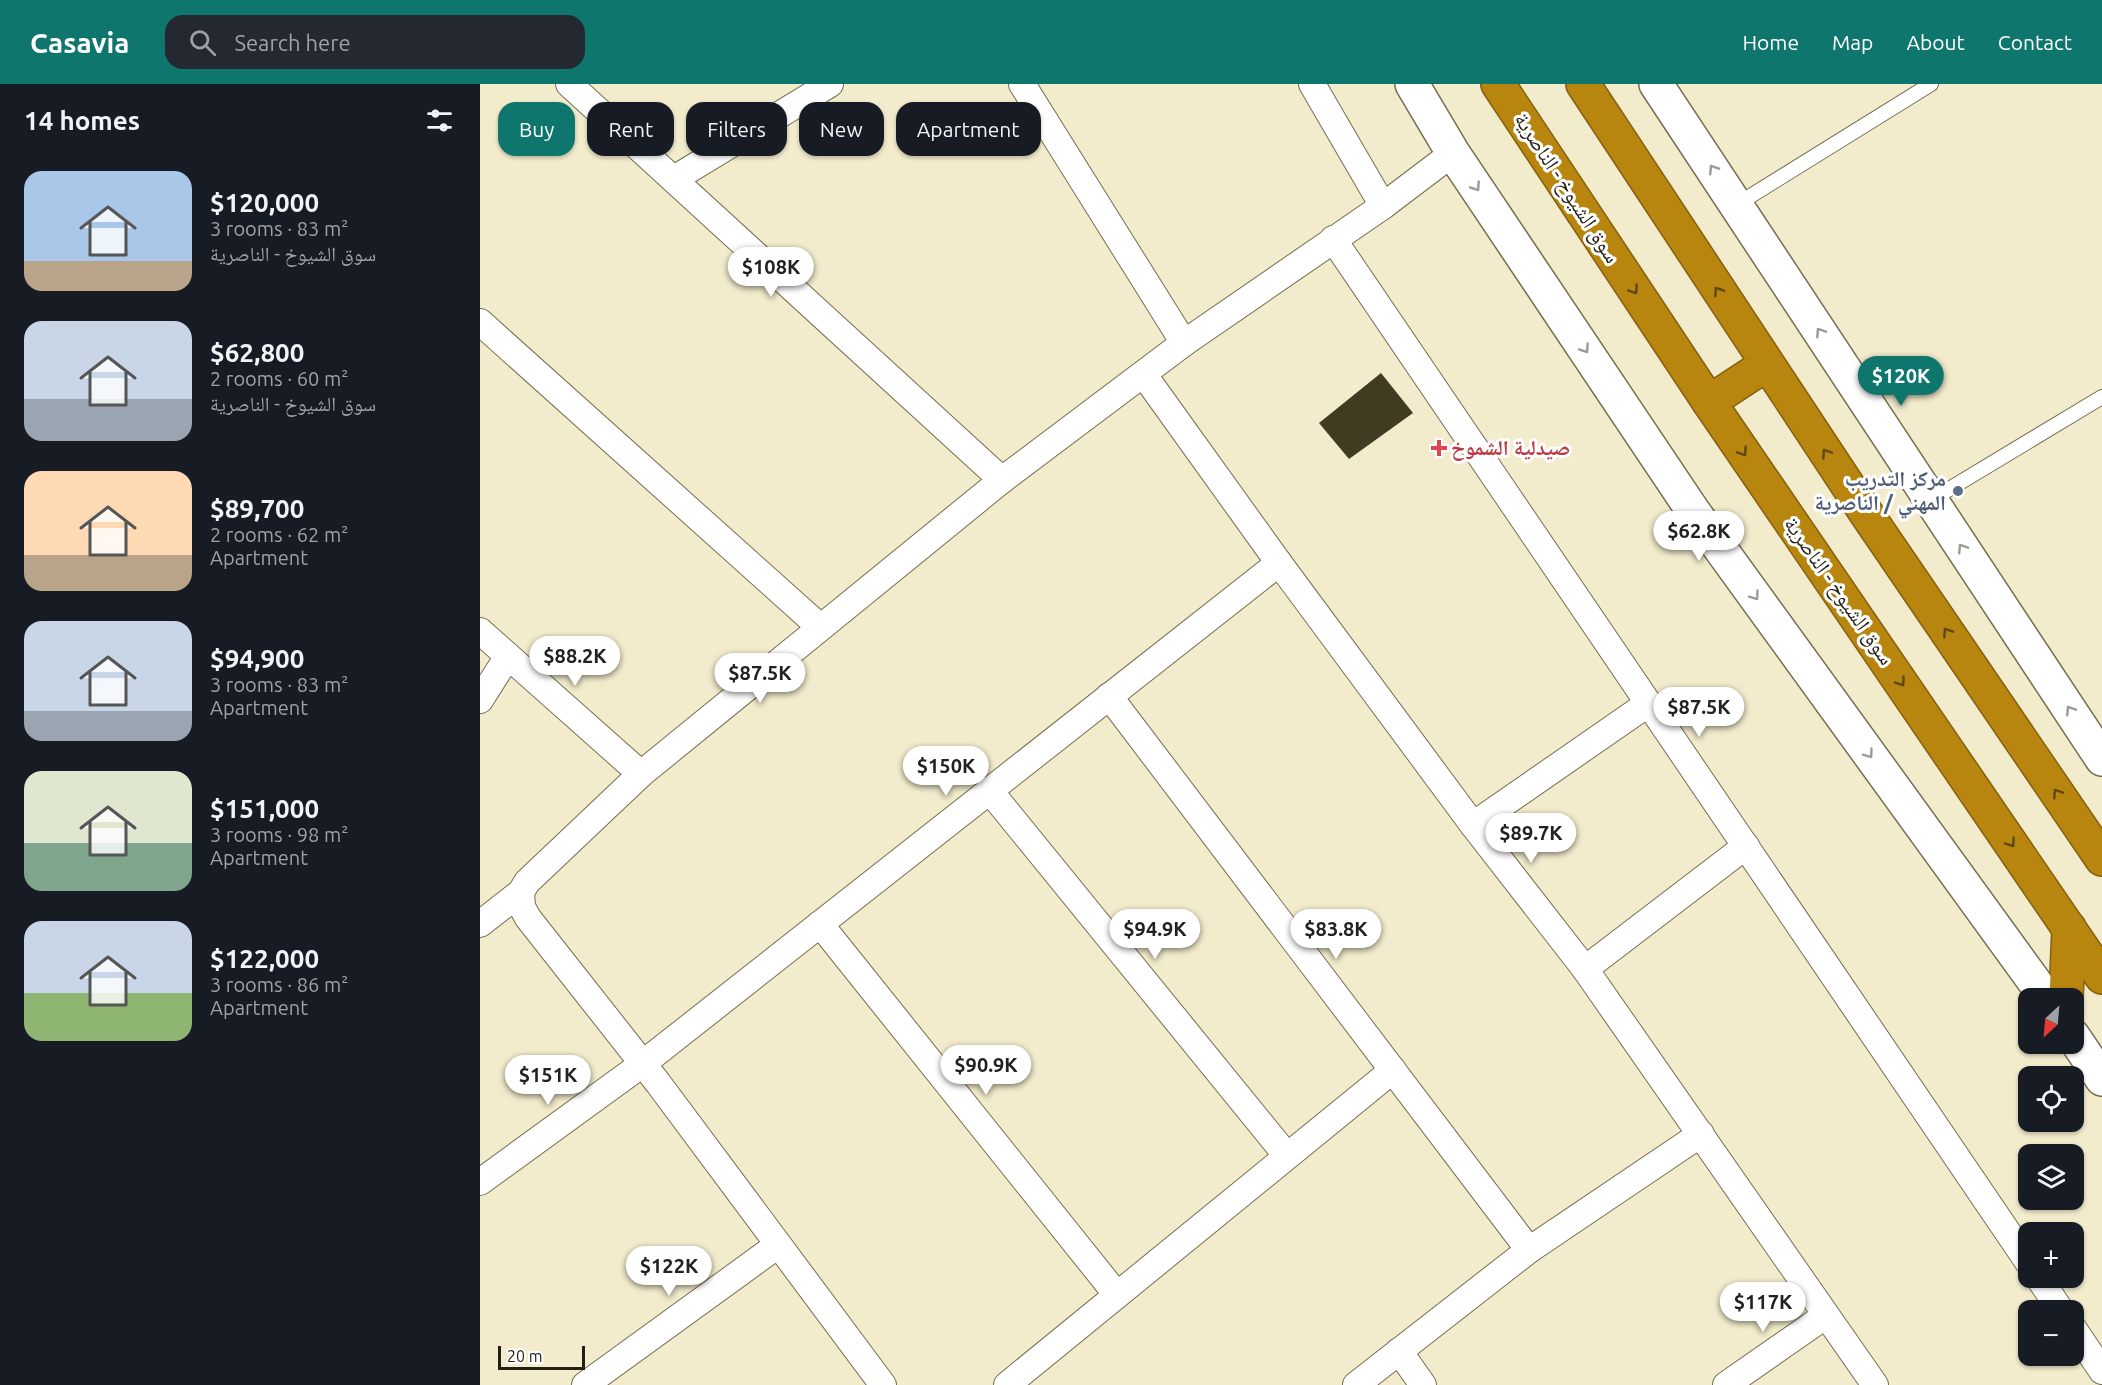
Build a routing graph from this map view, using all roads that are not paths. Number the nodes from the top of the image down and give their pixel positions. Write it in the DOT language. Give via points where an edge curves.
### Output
graph roads {
  1 [pos="568,84"];
  2 [pos="830,84"];
  3 [pos="1022,84"];
  4 [pos="1312,84"];
  5 [pos="1412,84"];
  6 [pos="1498,84"];
  7 [pos="1583,84"];
  8 [pos="1656,84"];
  9 [pos="1931,84"];
  10 [pos="1453,153"];
  11 [pos="674,179"];
  12 [pos="1736,205"];
  13 [pos="1383,206"];
  14 [pos="1333,238"];
  15 [pos="480,322"];
  16 [pos="1184,343"];
  17 [pos="1767,364"];
  18 [pos="1144,375"];
  19 [pos="2102,398"];
  20 [pos="1709,402"];
  21 [pos="1002,480"];
  22 [pos="1931,500"];
  23 [pos="1279,563"];
  24 [pos="820,627"];
  25 [pos="480,631"];
  26 [pos="508,656"];
  27 [pos="1109,696"];
  28 [pos="480,700"];
  29 [pos="1649,703"];
  30 [pos="2102,759"];
  31 [pos="641,774"];
  32 [pos="989,790"];
  33 [pos="1473,825"];
  34 [pos="1746,846"];
  35 [pos="2102,859"];
  36 [pos="521,892"];
  37 [pos="480,924"];
  38 [pos="820,924"];
  39 [pos="2069,928"];
  40 [pos="1585,969"];
  41 [pos="2102,977"];
  42 [pos="2039,988"];
  43 [pos="2066,988"];
  44 [pos="2084,1052"];
  45 [pos="641,1065"];
  46 [pos="1393,1070"];
  47 [pos="2102,1079"];
  48 [pos="1701,1134"];
  49 [pos="1287,1156"];
  50 [pos="480,1182"];
  51 [pos="778,1245"];
  52 [pos="2018,1247"];
  53 [pos="1529,1250"];
  54 [pos="1117,1295"];
  55 [pos="1825,1316"];
  56 [pos="2084,1344"];
  57 [pos="1399,1351"];
  58 [pos="2102,1371"];
  59 [pos="2102,1376"];
  60 [pos="585,1385"];
  61 [pos="883,1385"];
  62 [pos="1007,1385"];
  63 [pos="1356,1385"];
  64 [pos="1424,1385"];
  65 [pos="1726,1385"];
  66 [pos="1875,1385"];
  67 [pos="2090,1385"];
  1 -- 11 [label="street"];
  2 -- 11 [label="street"];
  3 -- 16 [label="street"];
  4 -- 13 [label="street"];
  5 -- 10 [label="main road"];
  6 -- 20 [label="highway, سوق الشيوخ - الناصرية, one-way"];
  17 -- 7 [label="highway, one-way"];
  12 -- 8 [label="main road, one-way"];
  9 -- 12 [label="lane"];
  10 -- 13 [label="street"];
  10 -- 42 [label="main road, one-way" via="1693,511"];
  11 -- 21 [label="street"];
  22 -- 12 [label="main road, one-way"];
  13 -- 14 [label="street"];
  14 -- 16 [label="street"];
  14 -- 29 [label="street"];
  15 -- 24 [label="street"];
  16 -- 18 [label="street"];
  17 -- 20 [label="highway"];
  35 -- 17 [label="highway, one-way"];
  18 -- 21 [label="street"];
  18 -- 23 [label="street"];
  19 -- 22 [label="lane"];
  20 -- 39 [label="highway, سوق الشيوخ - الناصرية, one-way"];
  21 -- 24 [label="street"];
  30 -- 22 [label="main road, one-way"];
  23 -- 27 [label="street"];
  23 -- 33 [label="street"];
  24 -- 31 [label="street"];
  25 -- 26 [label="street"];
  26 -- 28 [label="street"];
  26 -- 31 [label="street"];
  27 -- 32 [label="street"];
  27 -- 46 [label="street"];
  29 -- 33 [label="street"];
  29 -- 34 [label="street"];
  31 -- 36 [label="street" via="535,872"];
  32 -- 38 [label="street"];
  32 -- 49 [label="street"];
  33 -- 40 [label="street"];
  34 -- 40 [label="street"];
  34 -- 52 [label="street"];
  36 -- 37 [label="street"];
  36 -- 45 [label="street" via="528,918"];
  38 -- 45 [label="street"];
  38 -- 54 [label="street"];
  39 -- 41 [label="highway, سوق الشيوخ - الناصرية"];
  39 -- 43 [label="highway"];
  40 -- 48 [label="street"];
  44 -- 47 [label="main road"];
  45 -- 50 [label="street"];
  45 -- 51 [label="street"];
  46 -- 49 [label="street"];
  46 -- 53 [label="street"];
  48 -- 53 [label="street"];
  48 -- 55 [label="street"];
  49 -- 54 [label="street"];
  51 -- 60 [label="street"];
  51 -- 61 [label="street"];
  53 -- 57 [label="street"];
  54 -- 62 [label="street"];
  55 -- 65 [label="street"];
  55 -- 66 [label="street"];
  56 -- 58 [label="street"];
  57 -- 63 [label="street"];
  57 -- 64 [label="street"];
  59 -- 67 [label="street"];
}
